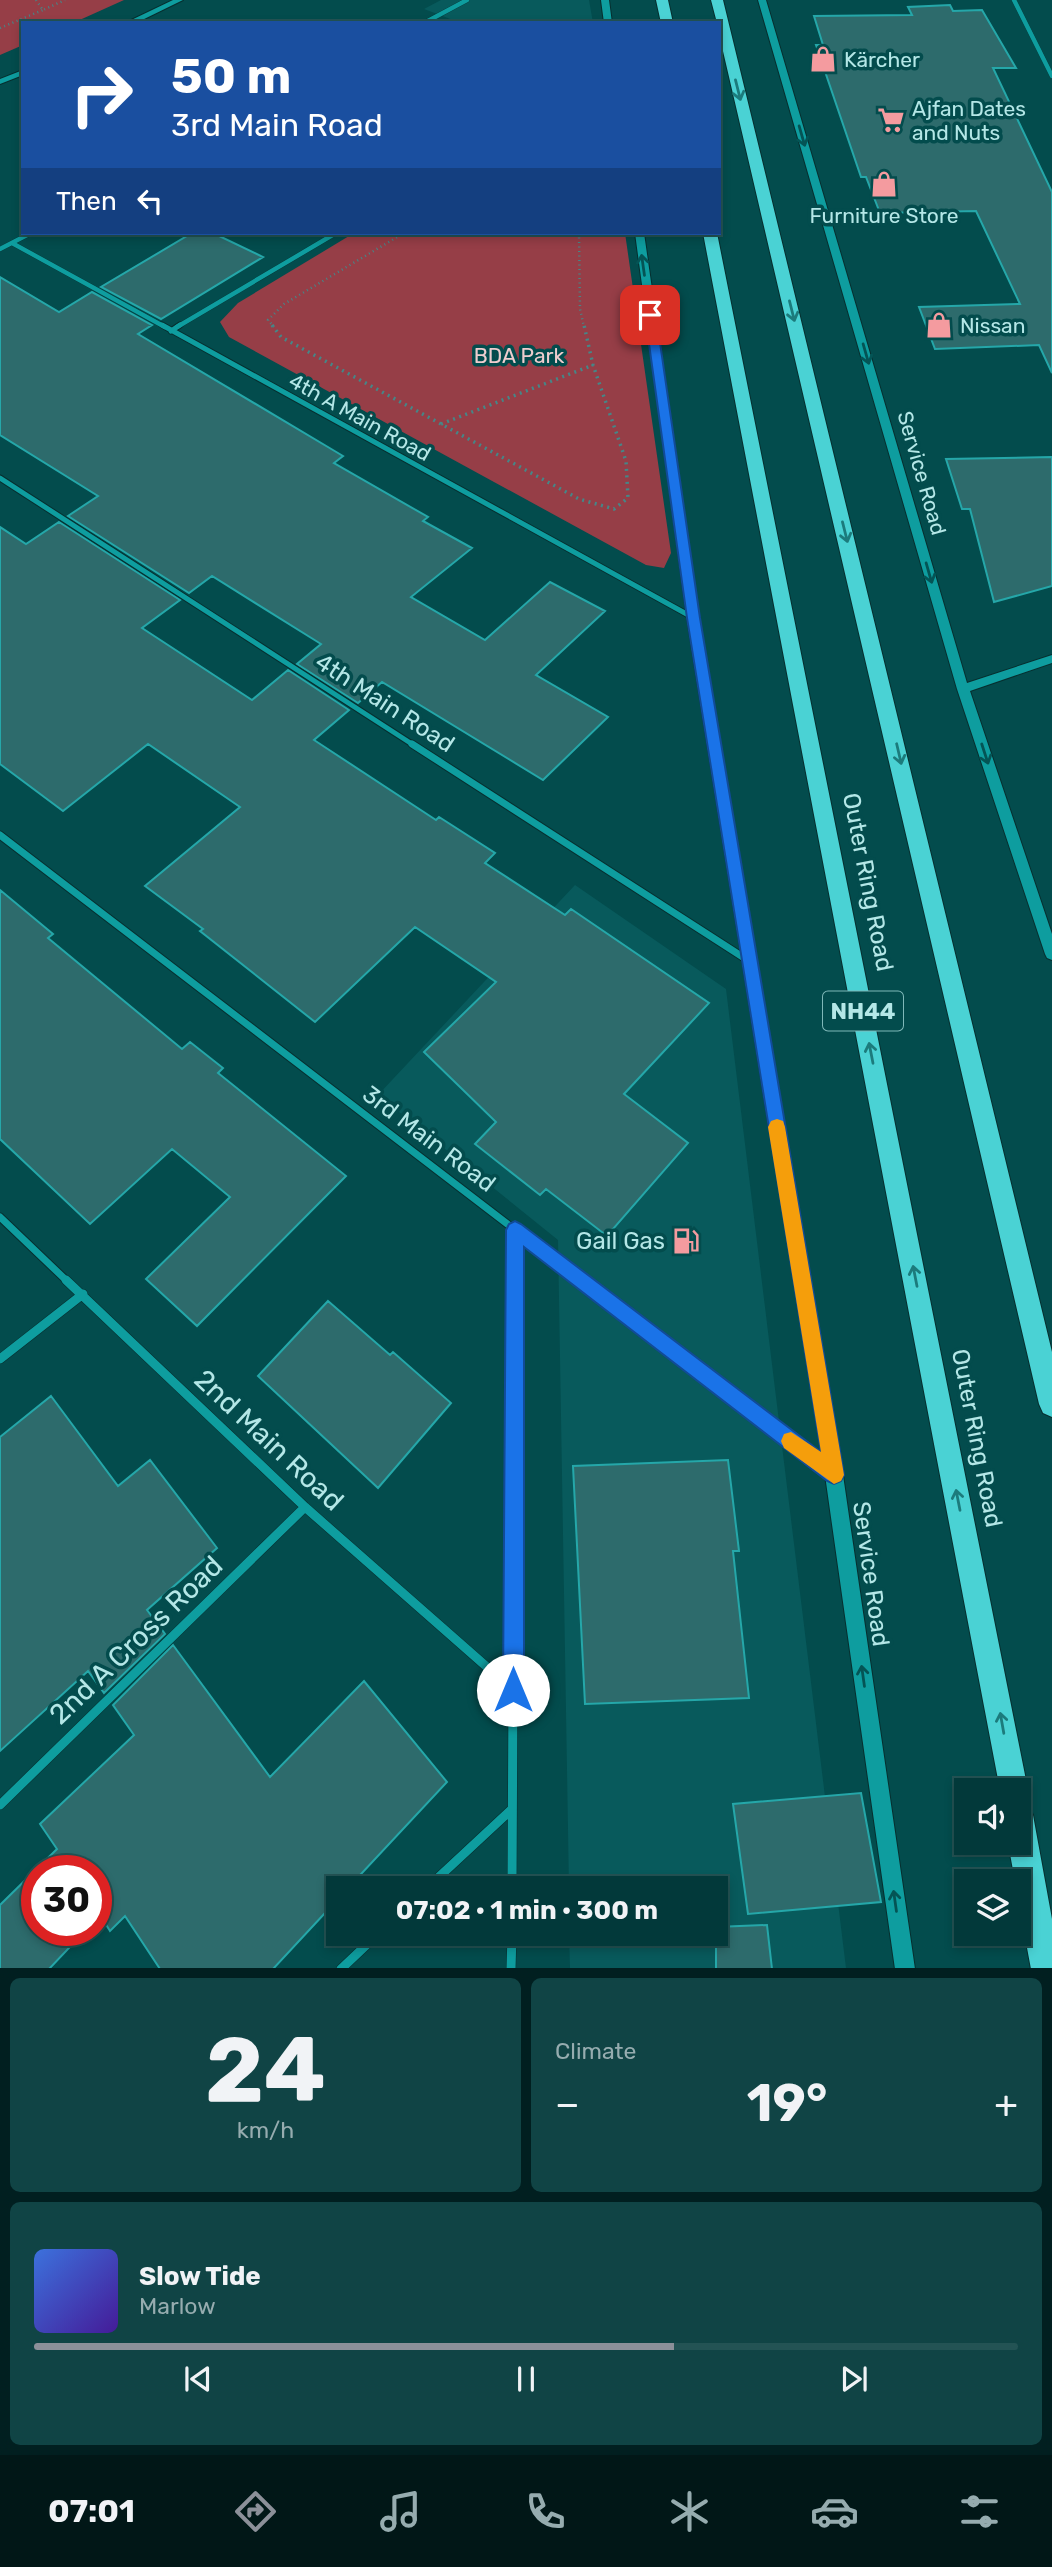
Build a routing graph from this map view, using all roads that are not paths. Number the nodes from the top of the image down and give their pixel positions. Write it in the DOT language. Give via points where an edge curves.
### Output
graph roads {
  1 [pos="179,0"];
  2 [pos="467,0"];
  3 [pos="604,0"];
  4 [pos="662,0"];
  5 [pos="717,0"];
  6 [pos="762,0"];
  7 [pos="1014,0"];
  8 [pos="134,21"];
  9 [pos="428,21"];
  10 [pos="608,21"];
  11 [pos="667,21"];
  12 [pos="21,73"];
  13 [pos="1052,76"];
  14 [pos="0,82"];
  15 [pos="27,235"];
  16 [pos="333,235"];
  17 [pos="639,235"];
  18 [pos="710,235"];
  19 [pos="12,243"];
  20 [pos="0,249"];
  21 [pos="171,331"];
  22 [pos="0,478"];
  23 [pos="693,618"];
  24 [pos="1052,659"];
  25 [pos="963,689"];
  26 [pos="0,835"];
  27 [pos="1052,954"];
  28 [pos="750,961"];
  29 [pos="0,1217"];
  30 [pos="515,1230"];
  31 [pos="83,1294"];
  32 [pos="0,1359"];
  33 [pos="1052,1404"];
  34 [pos="834,1475"];
  35 [pos="304,1507"];
  36 [pos="513,1690"];
  37 [pos="1012,1778"];
  38 [pos="0,1805"];
  39 [pos="512,1809"];
  40 [pos="1025,1855"];
  41 [pos="440,1876"];
  42 [pos="512,1876"];
  43 [pos="365,1946"];
  44 [pos="512,1946"];
  45 [pos="342,1968"];
  46 [pos="511,1968"];
  47 [pos="905,1968"];
  48 [pos="1046,1968"];
  1 -- 8 [label="street"];
  2 -- 9 [label="street"];
  3 -- 10 [label="street"];
  4 -- 11 [label="highway"];
  5 -- 33 [label="highway, one-way"];
  6 -- 25 [label="street, Service Road, one-way"];
  7 -- 13 [label="street"];
  12 -- 14 [label="street"];
  15 -- 19 [label="street"];
  16 -- 21 [label="street"];
  23 -- 17 [label="street, Service Road, one-way"];
  37 -- 18 [label="highway, Outer Ring Road / NH44, one-way"];
  19 -- 20 [label="street"];
  19 -- 21 [label="street, 4th A Main Road"];
  21 -- 23 [label="street, 4th A Main Road"];
  22 -- 28 [label="street, 4th Main Road"];
  23 -- 28 [label="street, Service Road"];
  24 -- 25 [label="street"];
  25 -- 27 [label="street, Service Road, one-way"];
  26 -- 30 [label="street, 3rd Main Road"];
  28 -- 34 [label="street, Service Road"];
  29 -- 31 [label="street, 2nd Main Road"];
  30 -- 34 [label="street, 3rd Main Road"];
  30 -- 36 [label="street"];
  31 -- 32 [label="street"];
  31 -- 35 [label="street, 2nd Main Road"];
  47 -- 34 [label="street, Service Road, one-way"];
  35 -- 36 [label="street, 2nd Main Road"];
  35 -- 38 [label="street, 2nd A Cross Road"];
  36 -- 39 [label="street"];
  39 -- 41 [label="street"];
  39 -- 42 [label="street"];
  40 -- 48 [label="highway"];
  43 -- 45 [label="street"];
  44 -- 46 [label="street"];
}
